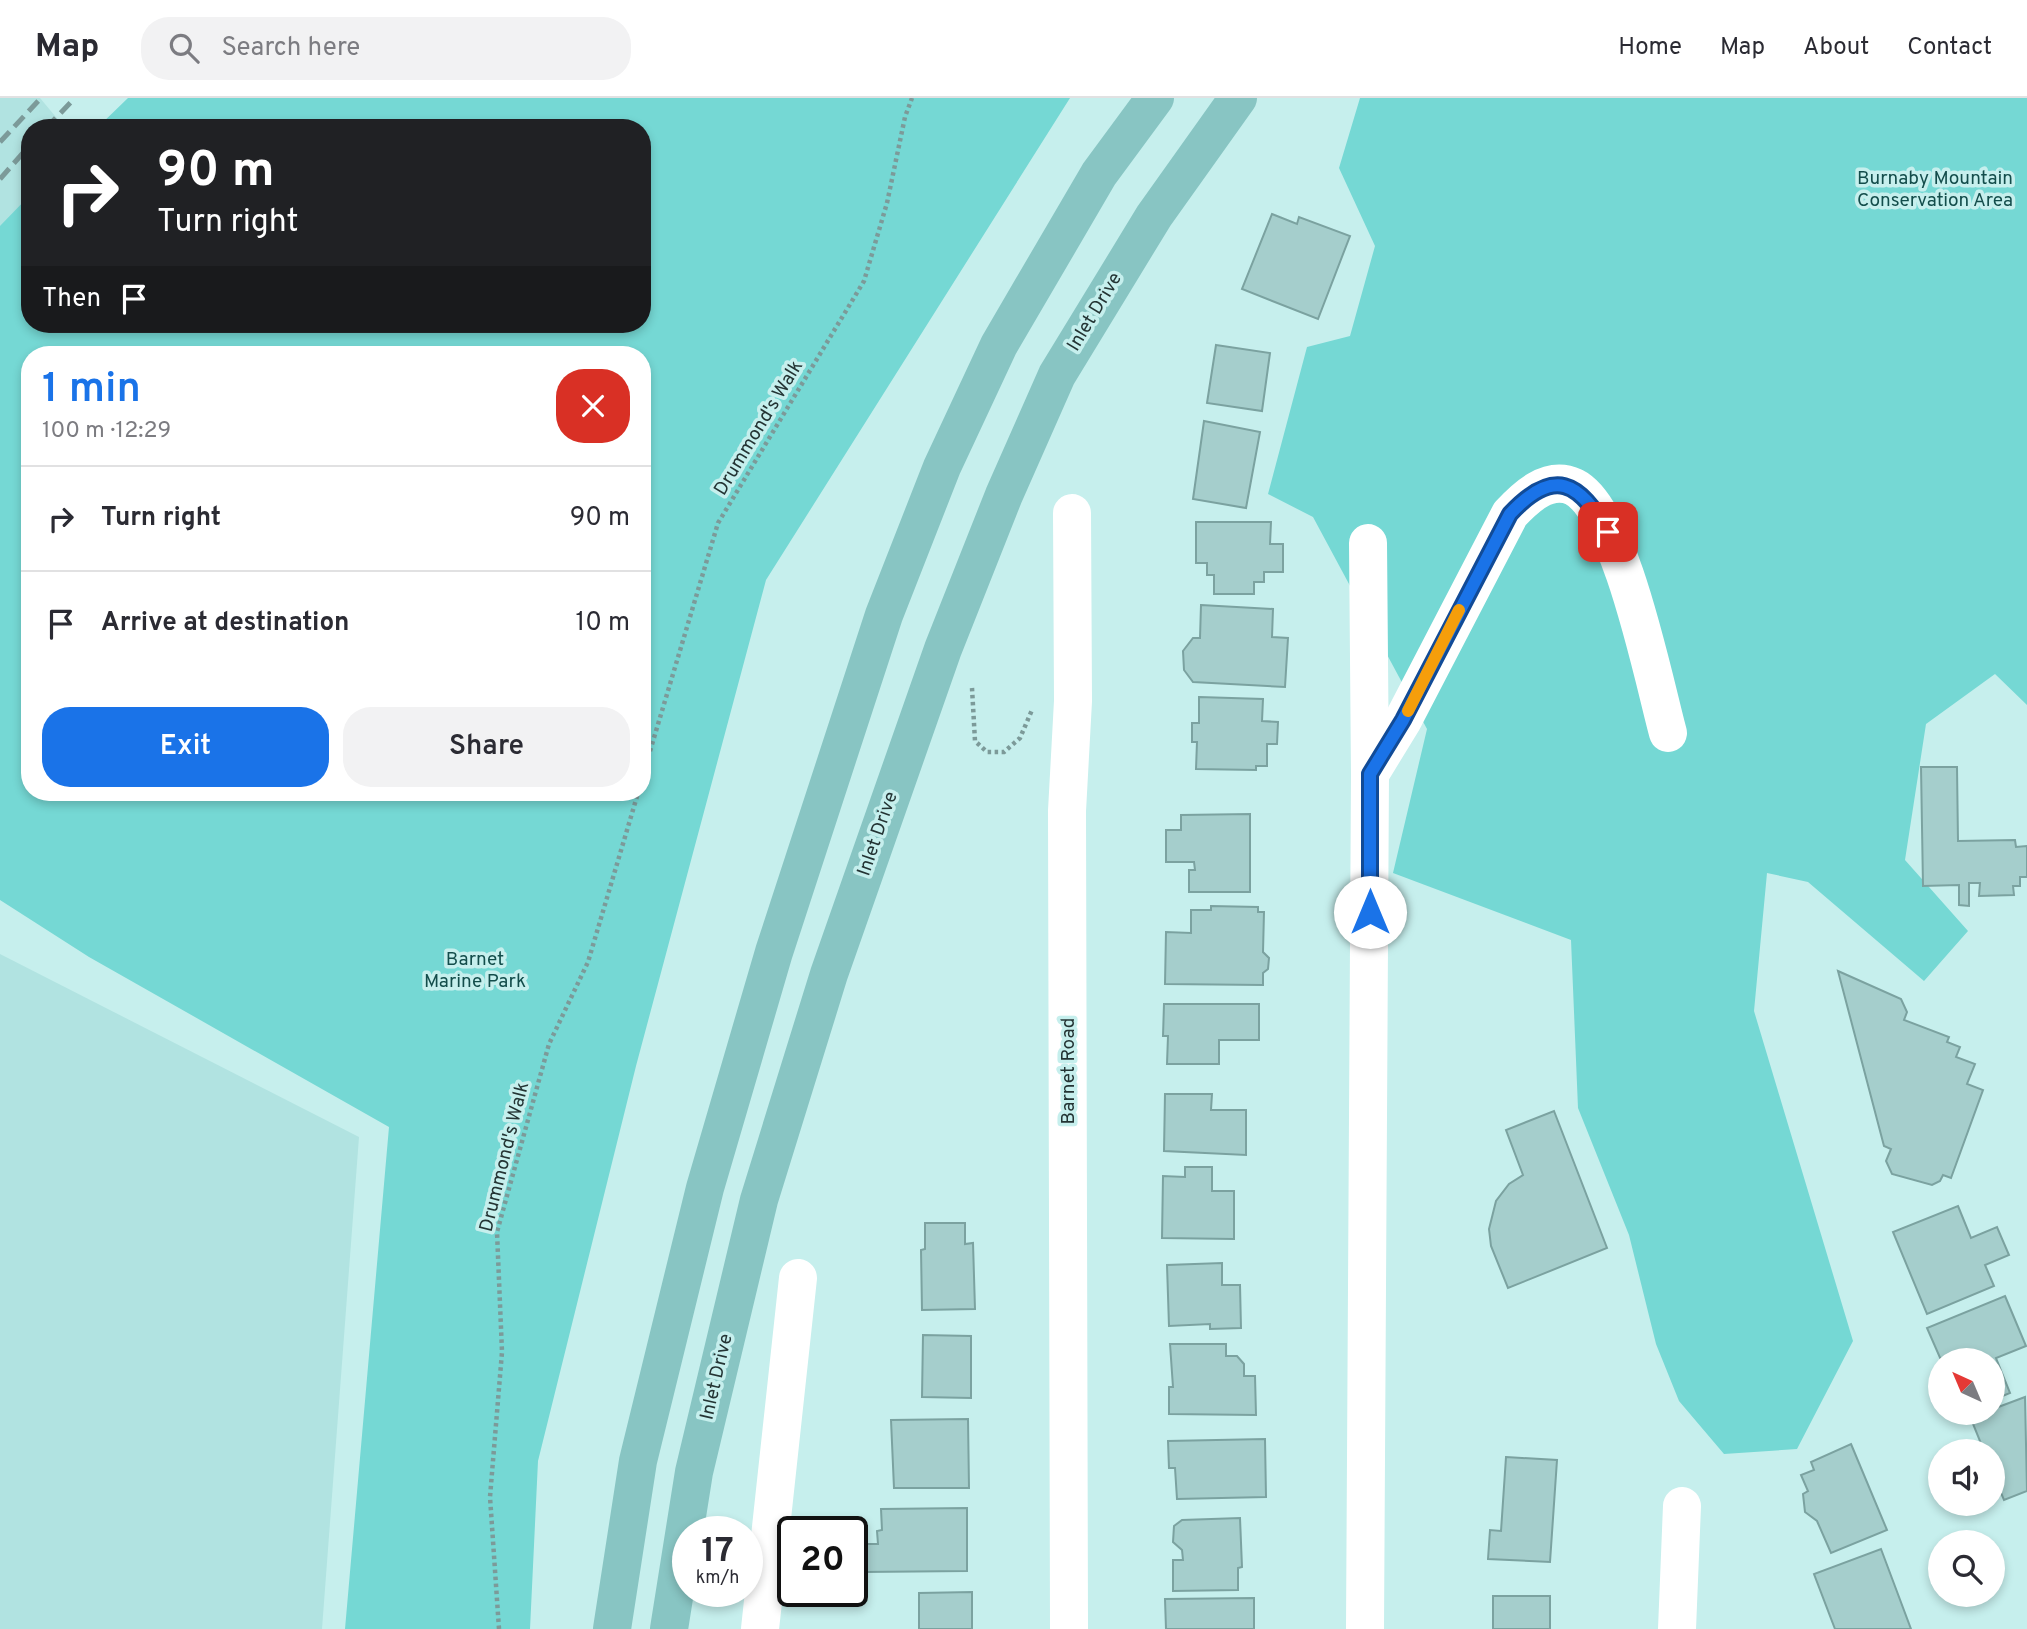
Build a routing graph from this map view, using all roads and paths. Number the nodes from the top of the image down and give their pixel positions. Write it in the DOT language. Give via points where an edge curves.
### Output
graph roads {
  1 [pos="912,98"];
  2 [pos="1155,98"];
  3 [pos="1238,98"];
  4 [pos="1072,513"];
  5 [pos="1368,543"];
  6 [pos="943,649"];
  7 [pos="1073,701"];
  8 [pos="1668,733"];
  9 [pos="651,748"];
  10 [pos="1370,774"];
  11 [pos="636,801"];
  12 [pos="798,1278"];
  13 [pos="1682,1506"];
  14 [pos="499,1629"];
  15 [pos="612,1629"];
  16 [pos="669,1629"];
  17 [pos="760,1629"];
  18 [pos="1069,1629"];
  19 [pos="1365,1629"];
  20 [pos="1677,1629"];
  1 -- 9 [label="path, Drummond's Walk" via="864,281 718,523"];
  2 -- 15 [label="main road" via="1099,174 999,345 942,467 884,615 774,952 705,1188 638,1461"];
  3 -- 6 [label="main road, Inlet Drive" via="1154,216 1057,375"];
  4 -- 7 [label="street, Barnet Road"];
  5 -- 10 [label="street"];
  6 -- 7 [label="path" via="972,683 975,741 987,752 1004,752 1020,738 1034,703"];
  6 -- 16 [label="main road, Inlet Drive" via="829,974 759,1200 694,1472"];
  7 -- 18 [label="street, Barnet Road" via="1068,811"];
  8 -- 10 [label="street" via="1622,565 1608,532 1591,502 1573,487 1549,485 1528,495 1510,514"];
  10 -- 19 [label="street"];
  11 -- 14 [label="path, Drummond's Walk" via="588,962 549,1044 497,1232 502,1352 490,1497"];
  12 -- 17 [label="street"];
  13 -- 20 [label="street"];
}
